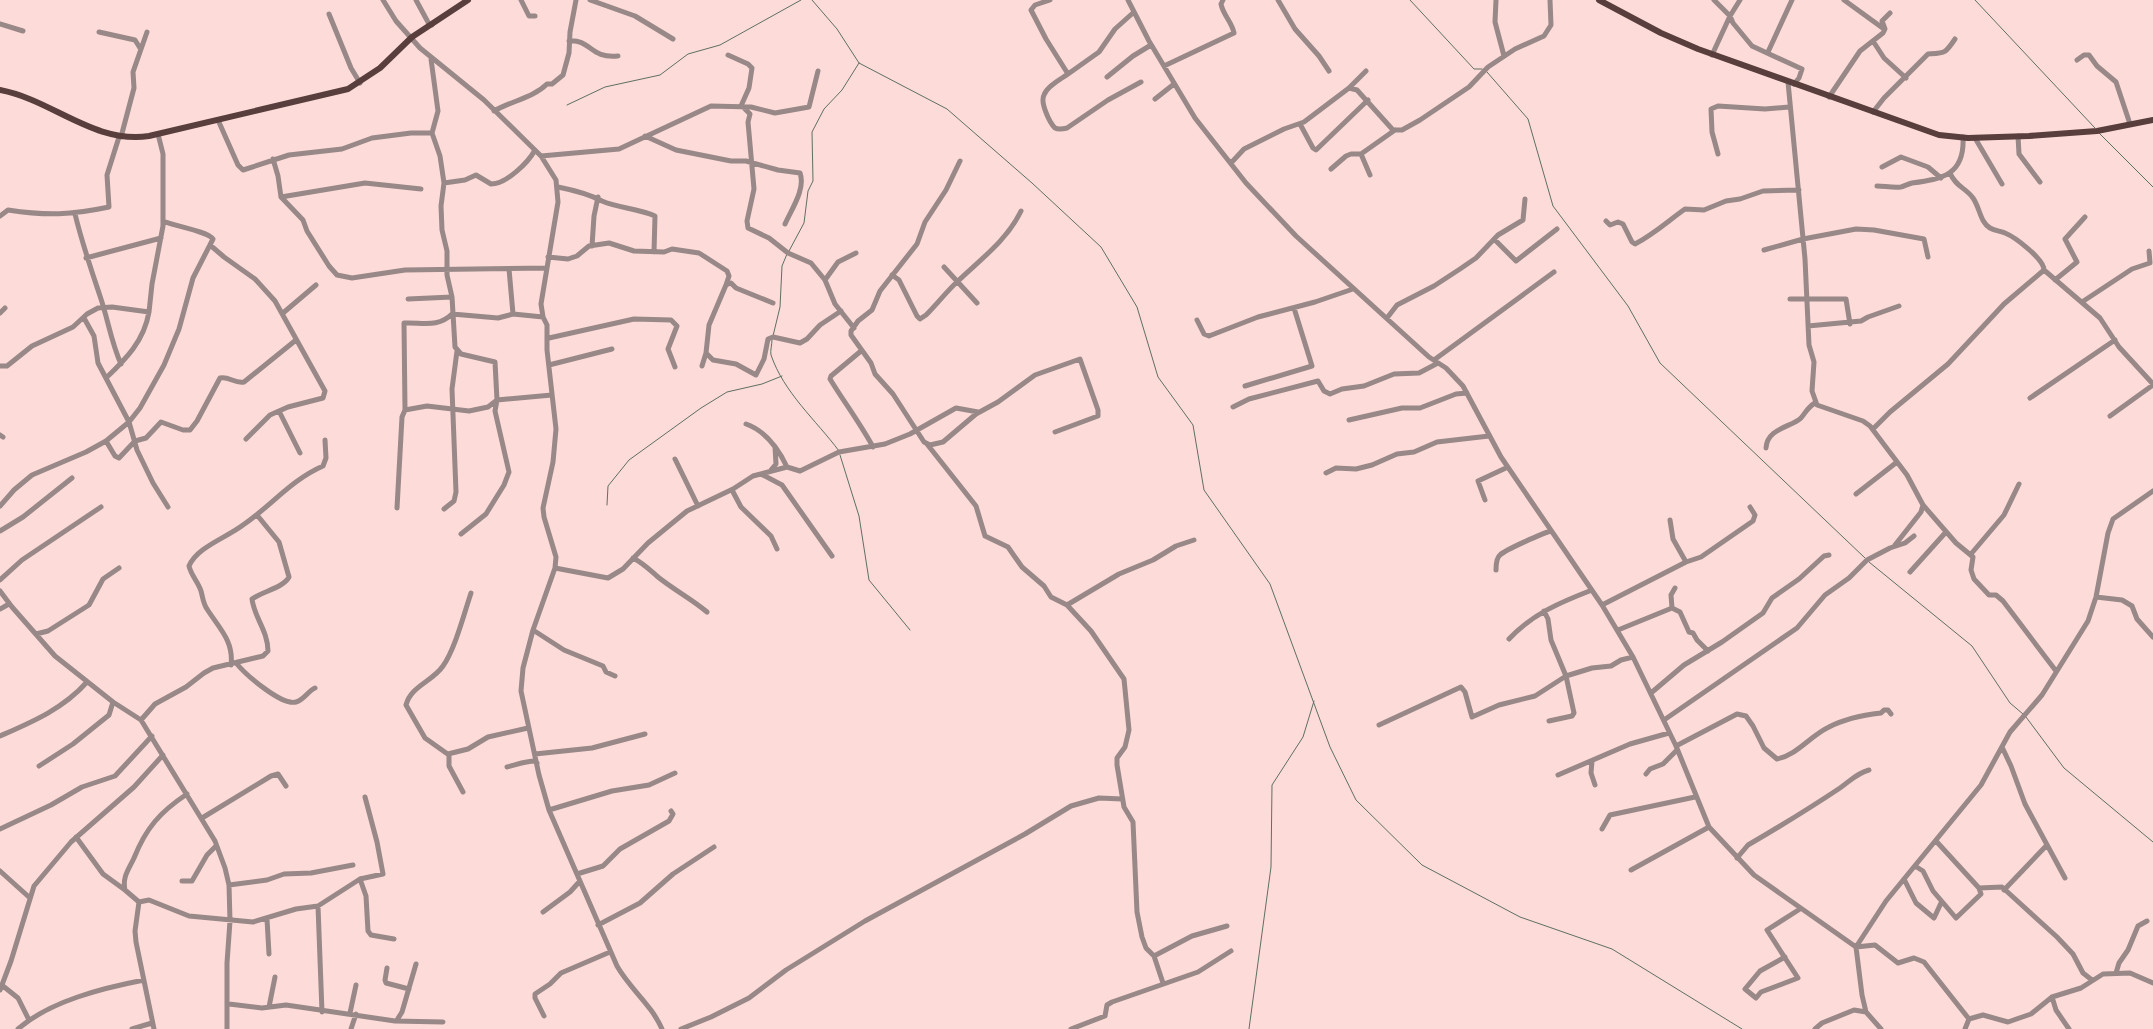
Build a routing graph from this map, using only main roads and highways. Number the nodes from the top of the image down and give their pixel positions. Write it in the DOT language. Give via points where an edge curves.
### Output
graph roads {
  1 [pos="468,0"];
  2 [pos="1599,0"];
  3 [pos="0,90"];
  4 [pos="2153,120"];
  1 -- 3 [label="main road" via="412,37 360,83 339,92 158,134 120,137 33,100"];
  2 -- 4 [label="main road" via="1661,33 1712,54 1930,132 1963,138 2018,136 2097,131"];
}
